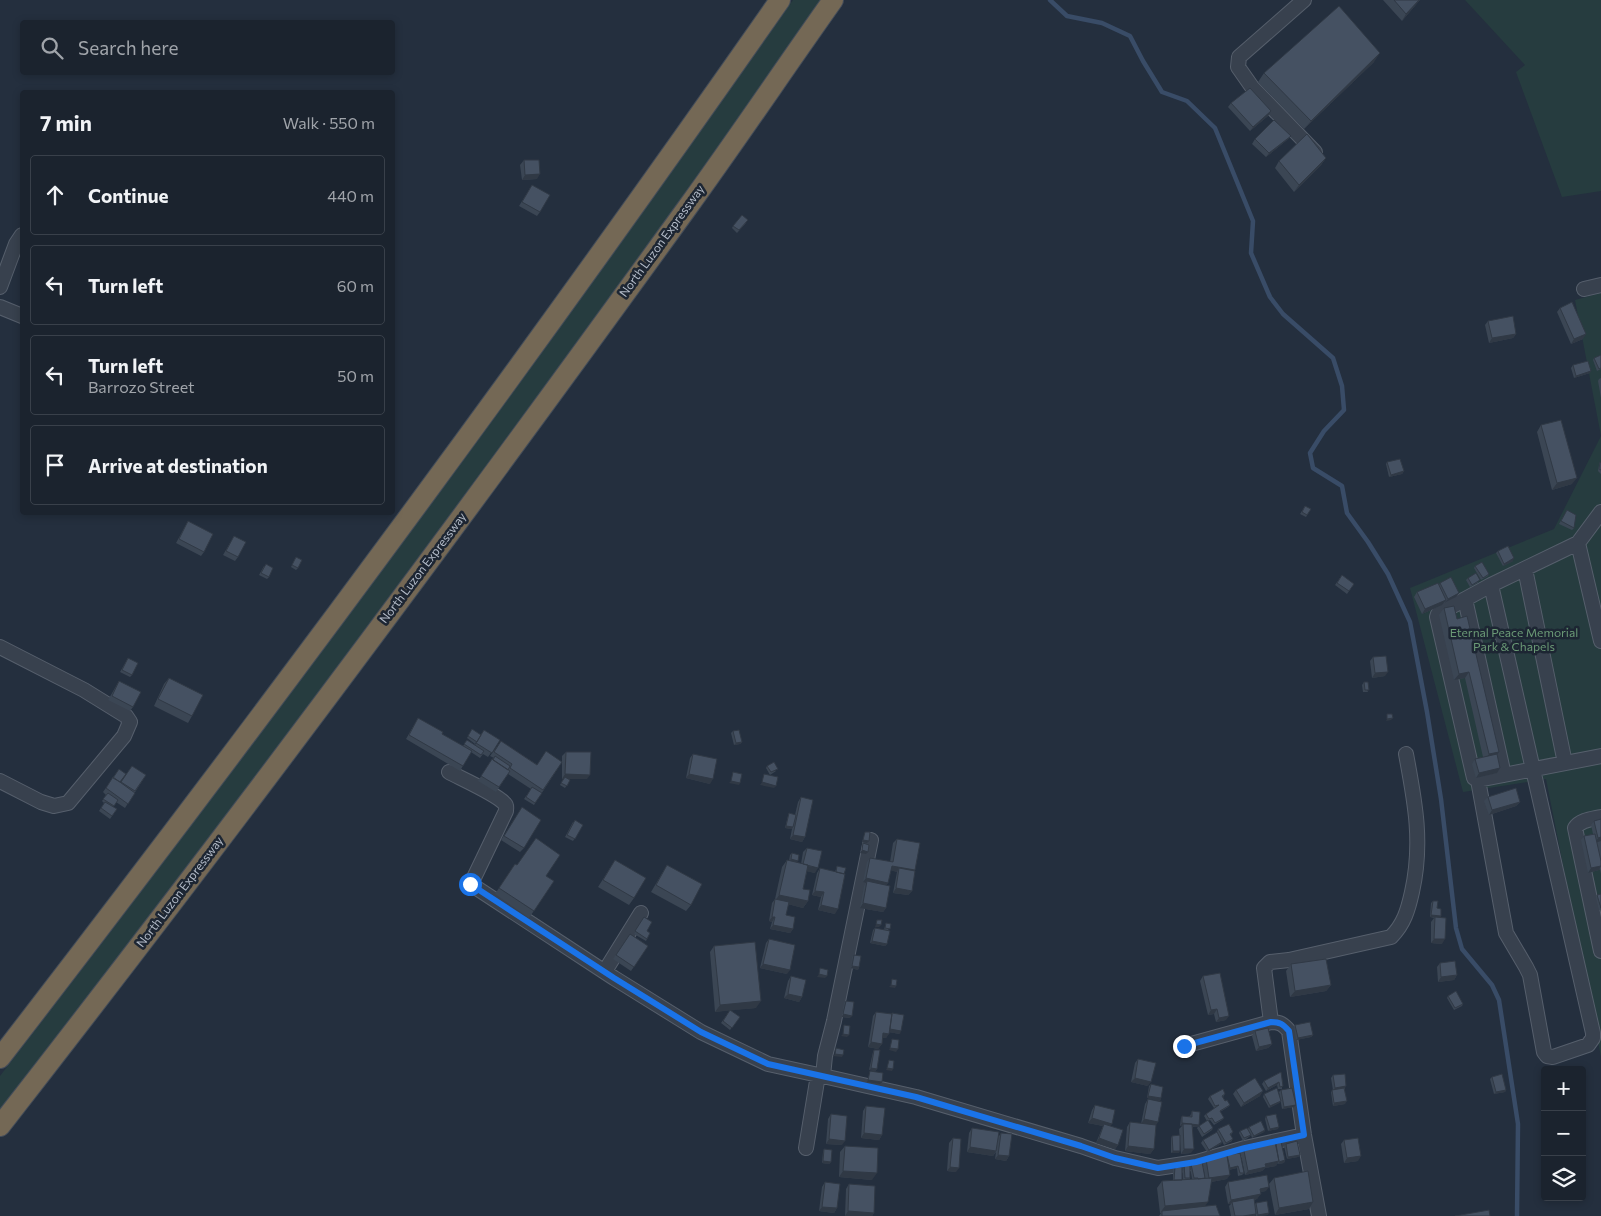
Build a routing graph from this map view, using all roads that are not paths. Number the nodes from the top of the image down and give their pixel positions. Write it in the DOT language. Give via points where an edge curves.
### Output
graph roads {
  1 [pos="780,0"];
  2 [pos="833,0"];
  3 [pos="1304,0"];
  4 [pos="1317,155"];
  5 [pos="20,238"];
  6 [pos="1601,285"];
  7 [pos="0,287"];
  8 [pos="1584,290"];
  9 [pos="0,307"];
  10 [pos="20,315"];
  11 [pos="1601,512"];
  12 [pos="1578,543"];
  13 [pos="1525,569"];
  14 [pos="1491,585"];
  15 [pos="1465,599"];
  16 [pos="1601,641"];
  17 [pos="0,647"];
  18 [pos="1406,754"];
  19 [pos="1601,756"];
  20 [pos="1565,763"];
  21 [pos="1532,769"];
  22 [pos="449,772"];
  23 [pos="1504,775"];
  24 [pos="1478,780"];
  25 [pos="0,781"];
  26 [pos="1601,817"];
  27 [pos="871,840"];
  28 [pos="641,913"];
  29 [pos="1601,951"];
  30 [pos="605,971"];
  31 [pos="1271,1022"];
  32 [pos="1184,1046"];
  33 [pos="0,1058"];
  34 [pos="821,1076"];
  35 [pos="0,1126"];
  36 [pos="1304,1135"];
  37 [pos="806,1148"];
  38 [pos="1319,1216"];
  1 -- 33 [label="highway" via="656,178 413,511"];
  2 -- 35 [label="highway, North Luzon Expressway" via="684,213 441,545 126,965"];
  3 -- 4 [label="street" via="1239,57 1238,67 1252,87"];
  5 -- 7 [label="street"];
  6 -- 8 [label="street"];
  9 -- 10 [label="street"];
  11 -- 12 [label="street"];
  12 -- 13 [label="street"];
  12 -- 16 [label="street"];
  13 -- 14 [label="street"];
  13 -- 20 [label="street"];
  14 -- 15 [label="street"];
  14 -- 21 [label="street"];
  15 -- 23 [label="street"];
  15 -- 24 [label="street" via="1438,614 1437,618 1472,772"];
  17 -- 25 [label="street" via="84,690 126,716 130,722 124,736 68,803 54,806 41,802"];
  18 -- 31 [label="street" via="1417,815 1417,870 1407,912 1399,929 1391,937 1270,962 1264,968"];
  19 -- 20 [label="street"];
  20 -- 21 [label="street"];
  21 -- 23 [label="street"];
  21 -- 24 [label="street" via="1594,1038 1588,1046 1553,1057 1544,1052 1530,975 1506,934"];
  22 -- 30 [label="street" via="491,794 506,807 470,883"];
  23 -- 24 [label="street"];
  26 -- 29 [label="street" via="1575,828"];
  27 -- 34 [label="street"];
  28 -- 30 [label="street"];
  30 -- 34 [label="street" via="701,1032 768,1064"];
  31 -- 32 [label="street"];
  31 -- 36 [label="street" via="1283,1024 1289,1031"];
  34 -- 36 [label="street" via="916,1097 1115,1158 1158,1168 1196,1162"];
  34 -- 37 [label="street"];
  36 -- 38 [label="street"];
}
